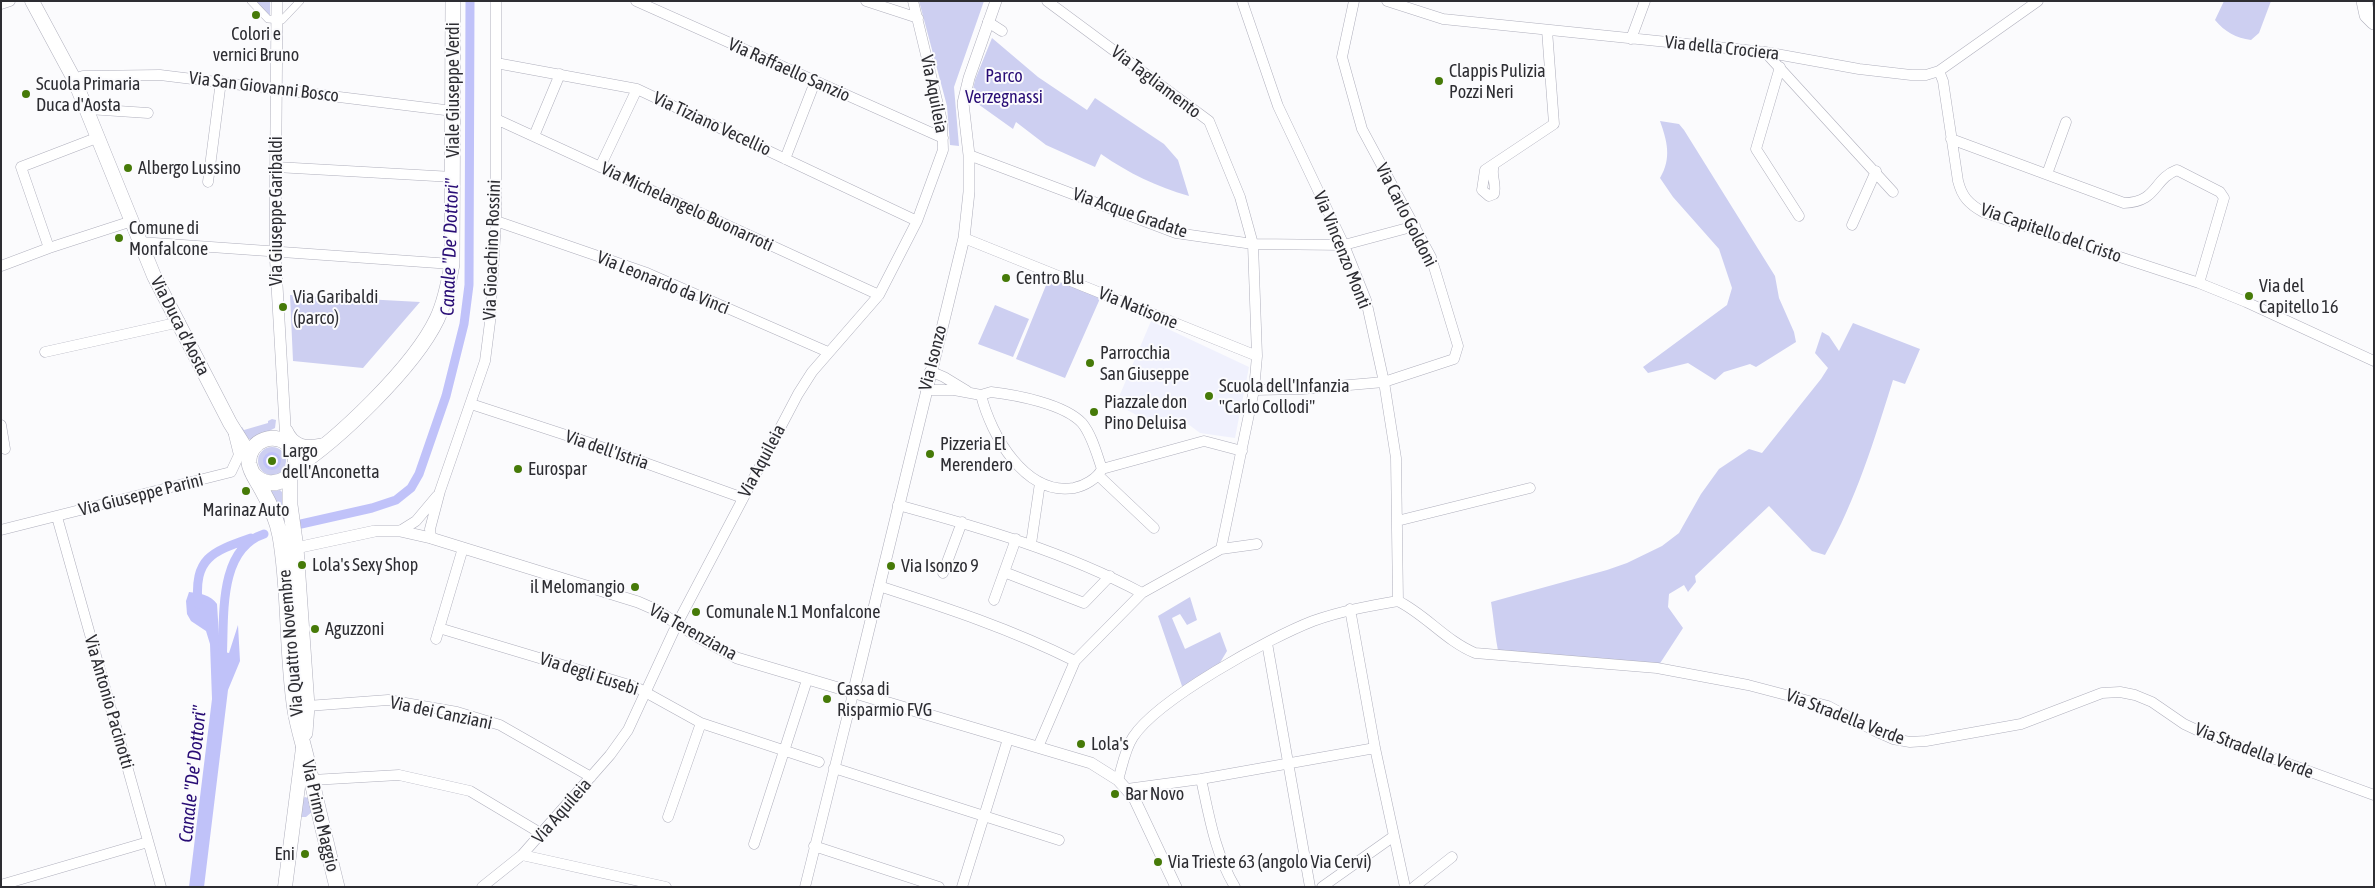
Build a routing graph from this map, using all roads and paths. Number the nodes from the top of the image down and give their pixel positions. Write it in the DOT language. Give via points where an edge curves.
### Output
graph roads {
  1 [pos="10,1"];
  2 [pos="32,1"];
  3 [pos="251,1"];
  4 [pos="277,1"];
  5 [pos="300,1"];
  6 [pos="453,1"];
  7 [pos="496,1"];
  8 [pos="636,1"];
  9 [pos="866,1"];
  10 [pos="913,1"];
  11 [pos="996,1"];
  12 [pos="1047,1"];
  13 [pos="1242,1"];
  14 [pos="1354,1"];
  15 [pos="1387,1"];
  16 [pos="1645,1"];
  17 [pos="2038,1"];
  18 [pos="2364,1"];
  19 [pos="1,4"];
  20 [pos="918,18"];
  21 [pos="276,20"];
  22 [pos="988,22"];
  23 [pos="2374,22"];
  24 [pos="1547,30"];
  25 [pos="1002,31"];
  26 [pos="1631,39"];
  27 [pos="1765,52"];
  28 [pos="496,62"];
  29 [pos="1780,67"];
  30 [pos="1939,71"];
  31 [pos="560,74"];
  32 [pos="74,79"];
  33 [pos="221,81"];
  34 [pos="815,82"];
  35 [pos="276,88"];
  36 [pos="637,89"];
  37 [pos="88,109"];
  38 [pos="453,111"];
  39 [pos="148,113"];
  40 [pos="496,119"];
  41 [pos="2066,122"];
  42 [pos="534,136"];
  43 [pos="99,137"];
  44 [pos="943,138"];
  45 [pos="1952,139"];
  46 [pos="969,154"];
  47 [pos="784,158"];
  48 [pos="1494,165"];
  49 [pos="276,167"];
  50 [pos="600,167"];
  51 [pos="1876,171"];
  52 [pos="2047,174"];
  53 [pos="452,177"];
  54 [pos="208,182"];
  55 [pos="1893,192"];
  56 [pos="1799,216"];
  57 [pos="132,221"];
  58 [pos="496,221"];
  59 [pos="917,221"];
  60 [pos="1852,225"];
  61 [pos="1414,226"];
  62 [pos="964,238"];
  63 [pos="140,242"];
  64 [pos="1253,244"];
  65 [pos="1344,245"];
  66 [pos="49,248"];
  67 [pos="276,250"];
  68 [pos="452,264"];
  69 [pos="1,266"];
  70 [pos="2199,283"];
  71 [pos="878,295"];
  72 [pos="180,322"];
  73 [pos="45,352"];
  74 [pos="828,352"];
  75 [pos="1257,356"];
  76 [pos="2374,361"];
  77 [pos="930,371"];
  78 [pos="1384,382"];
  79 [pos="926,390"];
  80 [pos="1254,390"];
  81 [pos="968,391"];
  82 [pos="981,394"];
  83 [pos="471,404"];
  84 [pos="284,421"];
  85 [pos="231,424"];
  86 [pos="1,425"];
  87 [pos="288,445"];
  88 [pos="325,445"];
  89 [pos="5,449"];
  90 [pos="1242,451"];
  91 [pos="251,465"];
  92 [pos="231,472"];
  93 [pos="292,472"];
  94 [pos="1101,473"];
  95 [pos="1040,483"];
  96 [pos="1530,488"];
  97 [pos="440,491"];
  98 [pos="265,496"];
  99 [pos="743,498"];
  100 [pos="898,504"];
  101 [pos="290,505"];
  102 [pos="57,516"];
  103 [pos="1397,521"];
  104 [pos="962,522"];
  105 [pos="1154,528"];
  106 [pos="1,530"];
  107 [pos="400,531"];
  108 [pos="430,538"];
  109 [pos="1016,538"];
  110 [pos="1031,544"];
  111 [pos="1257,544"];
  112 [pos="296,548"];
  113 [pos="463,548"];
  114 [pos="1221,548"];
  115 [pos="1004,572"];
  116 [pos="943,573"];
  117 [pos="1110,576"];
  118 [pos="880,586"];
  119 [pos="1142,593"];
  120 [pos="994,600"];
  121 [pos="1398,600"];
  122 [pos="1350,609"];
  123 [pos="677,624"];
  124 [pos="439,628"];
  125 [pos="436,639"];
  126 [pos="1266,643"];
  127 [pos="1075,661"];
  128 [pos="807,680"];
  129 [pos="646,691"];
  130 [pos="853,694"];
  131 [pos="307,706"];
  132 [pos="701,723"];
  133 [pos="1008,739"];
  134 [pos="304,744"];
  135 [pos="1038,747"];
  136 [pos="1375,748"];
  137 [pos="783,750"];
  138 [pos="819,762"];
  139 [pos="1288,763"];
  140 [pos="834,768"];
  141 [pos="591,777"];
  142 [pos="1201,779"];
  143 [pos="312,780"];
  144 [pos="1118,780"];
  145 [pos="1127,788"];
  146 [pos="2374,795"];
  147 [pos="668,817"];
  148 [pos="984,817"];
  149 [pos="542,834"];
  150 [pos="1394,836"];
  151 [pos="1059,840"];
  152 [pos="148,842"];
  153 [pos="754,844"];
  154 [pos="814,846"];
  155 [pos="522,855"];
  156 [pos="1452,857"];
  157 [pos="1,885"];
  158 [pos="161,887"];
  159 [pos="285,887"];
  160 [pos="337,887"];
  161 [pos="482,887"];
  162 [pos="666,887"];
  163 [pos="805,887"];
  164 [pos="939,887"];
  165 [pos="962,887"];
  166 [pos="1176,887"];
  167 [pos="1235,887"];
  168 [pos="1310,887"];
  169 [pos="1322,887"];
  170 [pos="1405,887"];
  171 [pos="1414,887"];
  1 -- 19 [label="street"];
  2 -- 32 [label="main road, Via Duca d'Aosta"];
  3 -- 21 [label="street" via="268,19"];
  4 -- 21 [label="street, Via Giuseppe Garibaldi"];
  5 -- 21 [label="street" via="282,20"];
  6 -- 38 [label="main road, Viale Giuseppe Verdi"];
  7 -- 28 [label="street, Via Gioachino Rossini"];
  8 -- 34 [label="street, Via Raffaello Sanzio"];
  9 -- 20 [label="street"];
  10 -- 20 [label="street, Via Aquileia"];
  11 -- 22 [label="street, Via Isonzo"];
  12 -- 64 [label="street, Via Tagliamento" via="1209,121 1240,197"];
  13 -- 65 [label="street, Via Vincenzo Monti" via="1278,106"];
  14 -- 61 [label="street, Via Carlo Goldoni" via="1342,57 1362,129"];
  15 -- 24 [label="street, Via della Crociera" via="1443,19"];
  16 -- 26 [label="street"];
  17 -- 30 [label="street, Via della Crociera"];
  18 -- 23 [label="main road" via="2367,15"];
  20 -- 44 [label="street, Via Aquileia"];
  21 -- 35 [label="street, Via Giuseppe Garibaldi"];
  22 -- 25 [label="street"];
  22 -- 46 [label="street, Via Isonzo" via="962,103"];
  24 -- 26 [label="street, Via della Crociera"];
  24 -- 48 [label="street" via="1554,124"];
  26 -- 27 [label="street, Via della Crociera"];
  27 -- 29 [label="street"];
  27 -- 30 [label="street, Via della Crociera" via="1911,75"];
  28 -- 31 [label="street, Via Tiziano Vecellio"];
  28 -- 40 [label="street, Via Gioachino Rossini"];
  29 -- 51 [label="street"];
  29 -- 56 [label="street" via="1756,148"];
  30 -- 45 [label="street, Via Capitello del Cristo"];
  31 -- 36 [label="street, Via Tiziano Vecellio"];
  31 -- 42 [label="street"];
  32 -- 33 [label="street, Via San Giovanni Bosco" via="83,76 160,75"];
  32 -- 37 [label="main road, Via Duca d'Aosta"];
  33 -- 35 [label="street, Via San Giovanni Bosco"];
  33 -- 54 [label="street"];
  34 -- 44 [label="street, Via Raffaello Sanzio"];
  34 -- 47 [label="street"];
  35 -- 38 [label="street, Via San Giovanni Bosco"];
  35 -- 49 [label="street, Via Giuseppe Garibaldi"];
  36 -- 47 [label="street, Via Tiziano Vecellio"];
  36 -- 50 [label="street"];
  37 -- 39 [label="street"];
  37 -- 43 [label="main road, Via Duca d'Aosta"];
  38 -- 53 [label="main road, Viale Giuseppe Verdi"];
  40 -- 42 [label="street, Via Michelangelo Buonarroti"];
  40 -- 58 [label="street, Via Gioachino Rossini"];
  41 -- 52 [label="street"];
  42 -- 50 [label="street, Via Michelangelo Buonarroti"];
  43 -- 57 [label="main road, Via Duca d'Aosta"];
  43 -- 66 [label="street" via="21,166"];
  44 -- 59 [label="street, Via Aquileia" via="943,150"];
  45 -- 52 [label="street"];
  45 -- 70 [label="street, Via Capitello del Cristo" via="1962,194 1969,204 1984,212"];
  46 -- 62 [label="street, Via Isonzo"];
  46 -- 64 [label="street, Via Acque Gradate" via="1176,233"];
  47 -- 59 [label="street, Via Tiziano Vecellio"];
  49 -- 53 [label="street"];
  49 -- 67 [label="street, Via Giuseppe Garibaldi"];
  50 -- 71 [label="street, Via Michelangelo Buonarroti"];
  51 -- 55 [label="street"];
  51 -- 60 [label="street"];
  52 -- 70 [label="street" via="2124,203 2150,197 2168,174 2177,170 2220,192 2224,198"];
  53 -- 68 [label="main road, Viale Giuseppe Verdi"];
  57 -- 63 [label="main road, Via Duca d'Aosta"];
  57 -- 66 [label="street"];
  58 -- 74 [label="street, Via Leonardo da Vinci" via="647,273"];
  58 -- 83 [label="street, Via Gioachino Rossini" via="485,361"];
  59 -- 71 [label="street, Via Aquileia"];
  61 -- 65 [label="street, Via Acque Gradate"];
  61 -- 78 [label="street, Via Carlo Goldoni" via="1431,257 1458,346 1454,358"];
  62 -- 75 [label="street, Via Natisone"];
  62 -- 77 [label="street, Via Isonzo"];
  63 -- 67 [label="street"];
  63 -- 72 [label="main road, Via Duca d'Aosta" via="154,276"];
  64 -- 65 [label="street, Via Acque Gradate"];
  64 -- 75 [label="street, Via Tagliamento"];
  65 -- 78 [label="street, Via Vincenzo Monti" via="1366,300"];
  66 -- 69 [label="street"];
  67 -- 68 [label="street"];
  67 -- 84 [label="street, Via Giuseppe Garibaldi"];
  68 -- 88 [label="main road, Viale Giuseppe Verdi" via="438,318 425,340 407,365"];
  70 -- 76 [label="street, Via Capitello del Cristo"];
  71 -- 74 [label="street, Via Aquileia"];
  72 -- 73 [label="street"];
  72 -- 85 [label="main road, Via Duca d'Aosta"];
  74 -- 99 [label="street, Via Aquileia" via="798,394"];
  75 -- 80 [label="street, Via Tagliamento"];
  77 -- 79 [label="street, Via Isonzo"];
  77 -- 81 [label="street"];
  78 -- 80 [label="street"];
  78 -- 103 [label="street, Via Vincenzo Monti" via="1396,458"];
  79 -- 81 [label="street"];
  79 -- 100 [label="street, Via Isonzo"];
  80 -- 90 [label="street, Via Tagliamento"];
  81 -- 82 [label="street"];
  82 -- 94 [label="street" via="1002,393 1071,414 1083,424"];
  82 -- 95 [label="street" via="986,416 996,435 1014,462"];
  83 -- 97 [label="street, Via Gioachino Rossini"];
  83 -- 99 [label="street, Via dell'Istria"];
  84 -- 87 [label="street"];
  84 -- 88 [label="street" via="294,441 300,445"];
  85 -- 91 [label="main road, Via Duca d'Aosta"];
  85 -- 92 [label="street" via="239,455"];
  86 -- 89 [label="street"];
  87 -- 88 [label="main road" via="303,452"];
  87 -- 91 [label="main road" via="277,438 265,439 256,444"];
  87 -- 93 [label="main road" via="295,458"];
  88 -- 93 [label="main road"];
  88 -- 101 [label="main road" via="300,477"];
  90 -- 94 [label="street" via="1204,441"];
  90 -- 114 [label="street, Via Tagliamento"];
  91 -- 92 [label="street"];
  91 -- 93 [label="main road" via="262,481 272,484 284,480"];
  91 -- 98 [label="main road"];
  92 -- 102 [label="street, Via Giuseppe Parini"];
  93 -- 101 [label="main road"];
  94 -- 95 [label="street" via="1079,487 1060,490"];
  94 -- 105 [label="street"];
  95 -- 110 [label="street"];
  96 -- 103 [label="street"];
  97 -- 107 [label="street, Via Gioachino Rossini" via="416,521"];
  97 -- 108 [label="street, Via Gioachino Rossini"];
  98 -- 112 [label="street" via="278,513 288,542"];
  98 -- 134 [label="main road, Via Quattro Novembre" via="276,521 282,552 295,709"];
  99 -- 123 [label="street, Via Aquileia"];
  100 -- 104 [label="street"];
  100 -- 118 [label="street, Via Isonzo"];
  101 -- 112 [label="main road"];
  102 -- 106 [label="street, Via Giuseppe Parini"];
  102 -- 152 [label="street, Via Antonio Pacinotti"];
  103 -- 121 [label="street, Via Vincenzo Monti"];
  104 -- 109 [label="street"];
  104 -- 116 [label="street"];
  107 -- 108 [label="street, Via Terenziana"];
  107 -- 112 [label="street, Via Terenziana" via="374,531"];
  108 -- 113 [label="street, Via Terenziana"];
  109 -- 110 [label="street"];
  109 -- 115 [label="street"];
  110 -- 117 [label="street"];
  111 -- 114 [label="street"];
  112 -- 131 [label="main road, Via Quattro Novembre"];
  113 -- 123 [label="street, Via Terenziana" via="638,602"];
  113 -- 124 [label="street"];
  114 -- 119 [label="street"];
  115 -- 117 [label="street" via="1084,603"];
  115 -- 120 [label="street"];
  117 -- 119 [label="street"];
  118 -- 127 [label="street" via="983,619"];
  118 -- 130 [label="street, Via Isonzo"];
  119 -- 127 [label="street"];
  121 -- 122 [label="street"];
  121 -- 146 [label="street, Via Stradella Verde" via="1414,608 1460,646 1475,652 1657,668 1748,685 1828,706 1874,731 1910,742 2021,724 2102,694 2136,695 2201,732"];
  122 -- 126 [label="street"];
  122 -- 136 [label="street"];
  123 -- 128 [label="street, Via Terenziana" via="737,658"];
  123 -- 129 [label="street, Via Aquileia"];
  124 -- 125 [label="street"];
  124 -- 129 [label="street, Via degli Eusebi"];
  126 -- 139 [label="street"];
  126 -- 144 [label="street" via="1186,691 1144,723 1132,739"];
  127 -- 135 [label="street"];
  128 -- 130 [label="street, Via Terenziana"];
  128 -- 137 [label="street"];
  129 -- 132 [label="street, Via degli Eusebi"];
  129 -- 141 [label="street, Via Aquileia" via="628,730"];
  130 -- 133 [label="street, Via Terenziana"];
  130 -- 140 [label="street"];
  131 -- 134 [label="main road, Via Quattro Novembre"];
  131 -- 141 [label="street, Via dei Canziani" via="388,700 457,712 500,725"];
  132 -- 137 [label="street, Via degli Eusebi"];
  132 -- 147 [label="street"];
  133 -- 135 [label="street, Via Terenziana"];
  133 -- 148 [label="street"];
  134 -- 143 [label="main road, Via Primo Maggio"];
  134 -- 159 [label="main road"];
  135 -- 144 [label="street, Via Terenziana" via="1091,763"];
  136 -- 139 [label="street"];
  136 -- 150 [label="street"];
  137 -- 138 [label="street, Via degli Eusebi"];
  137 -- 153 [label="street"];
  139 -- 142 [label="street"];
  139 -- 168 [label="street"];
  140 -- 148 [label="street"];
  140 -- 154 [label="street"];
  141 -- 149 [label="street, Via Aquileia"];
  142 -- 145 [label="street"];
  142 -- 167 [label="street" via="1214,837"];
  143 -- 149 [label="street" via="399,775 470,791"];
  143 -- 160 [label="main road, Via Primo Maggio"];
  144 -- 145 [label="street, Via Terenziana"];
  145 -- 166 [label="street, Via Terenziana"];
  148 -- 151 [label="street"];
  148 -- 165 [label="street"];
  149 -- 155 [label="street, Via Aquileia"];
  150 -- 169 [label="street"];
  150 -- 170 [label="street"];
  152 -- 157 [label="street"];
  152 -- 158 [label="street, Via Antonio Pacinotti"];
  154 -- 163 [label="street"];
  154 -- 164 [label="street"];
  155 -- 161 [label="street, Via Aquileia"];
  155 -- 162 [label="street"];
  156 -- 171 [label="street"];
}
